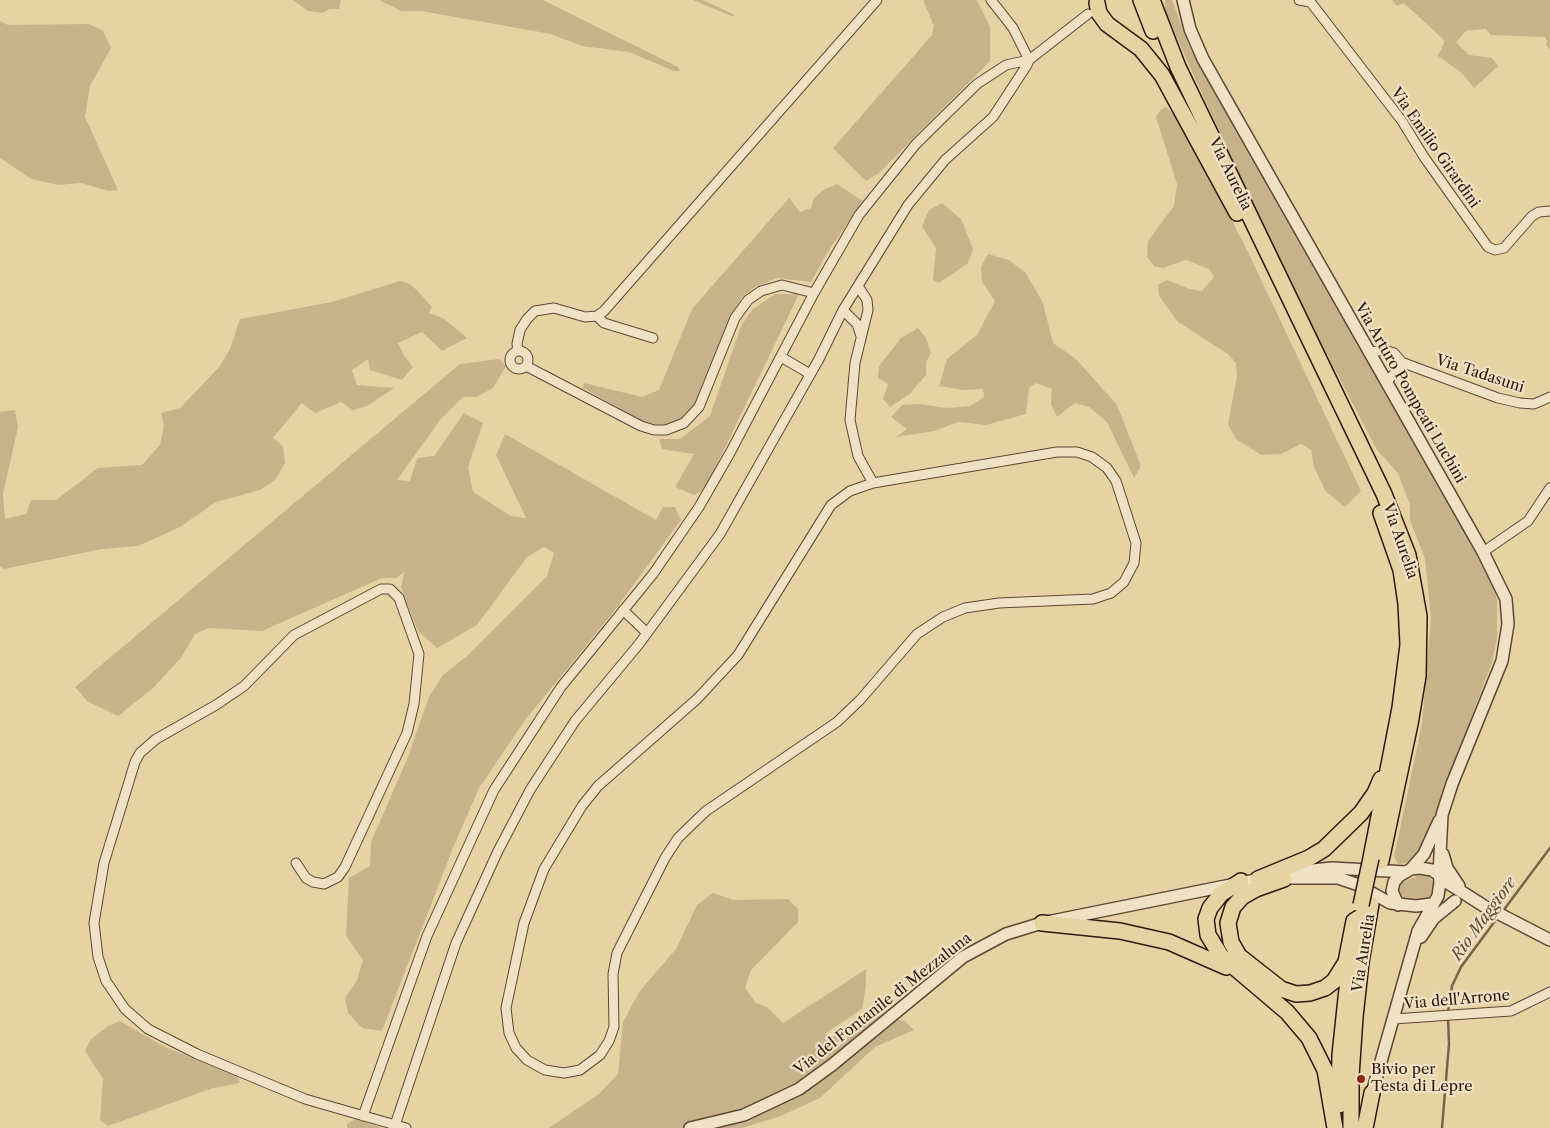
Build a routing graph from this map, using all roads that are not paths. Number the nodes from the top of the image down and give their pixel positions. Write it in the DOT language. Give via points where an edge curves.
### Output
graph roads {
  1 [pos="877,0"];
  2 [pos="991,0"];
  3 [pos="1182,0"];
  4 [pos="1299,0"];
  5 [pos="1145,1"];
  6 [pos="1310,1"];
  7 [pos="1098,4"];
  8 [pos="1029,60"];
  9 [pos="1550,211"];
  10 [pos="1237,213"];
  11 [pos="858,286"];
  12 [pos="814,292"];
  13 [pos="843,310"];
  14 [pos="597,316"];
  15 [pos="861,336"];
  16 [pos="653,338"];
  17 [pos="518,351"];
  18 [pos="1370,352"];
  19 [pos="780,357"];
  20 [pos="1401,362"];
  21 [pos="526,366"];
  22 [pos="810,374"];
  23 [pos="1386,382"];
  24 [pos="1550,398"];
  25 [pos="873,483"];
  26 [pos="1550,488"];
  27 [pos="1483,552"];
  28 [pos="623,610"];
  29 [pos="647,633"];
  30 [pos="1397,727"];
  31 [pos="1442,815"];
  32 [pos="1441,839"];
  33 [pos="1376,860"];
  34 [pos="296,863"];
  35 [pos="1408,870"];
  36 [pos="1440,877"];
  37 [pos="1279,878"];
  38 [pos="1258,879"];
  39 [pos="1241,881"];
  40 [pos="1461,890"];
  41 [pos="1456,901"];
  42 [pos="1433,903"];
  43 [pos="1398,905"];
  44 [pos="1486,907"];
  45 [pos="1364,909"];
  46 [pos="1042,923"];
  47 [pos="1550,940"];
  48 [pos="1414,948"];
  49 [pos="1239,972"];
  50 [pos="1550,992"];
  51 [pos="1393,1019"];
  52 [pos="1372,1093"];
  53 [pos="363,1116"];
  54 [pos="395,1125"];
  55 [pos="406,1128"];
  56 [pos="690,1128"];
  57 [pos="1335,1128"];
  58 [pos="1341,1128"];
  59 [pos="1351,1128"];
  60 [pos="1365,1128"];
  1 -- 14 [label="street"];
  2 -- 8 [label="street" via="1013,28"];
  3 -- 18 [label="street, Via Arturo Pompeati Luchini" via="1203,59"];
  4 -- 6 [label="street, Via Emilio Girardini"];
  5 -- 10 [label="highway, Via Aurelia" via="1171,75"];
  5 -- 33 [label="highway, Via Aurelia" via="1384,494 1408,554 1418,604 1418,676"];
  6 -- 9 [label="street, Via Emilio Girardini" via="1399,117 1490,248 1498,250 1507,246 1532,216"];
  7 -- 8 [label="street"];
  7 -- 10 [label="highway" via="1107,24 1141,49 1162,75"];
  8 -- 11 [label="street" via="993,117 954,151 920,189"];
  8 -- 12 [label="street" via="1006,65 990,74 927,132 865,207"];
  10 -- 30 [label="highway, Via Aurelia" via="1374,498 1396,554 1404,585 1408,629"];
  11 -- 13 [label="street"];
  11 -- 15 [label="street" via="868,304"];
  12 -- 19 [label="street"];
  12 -- 21 [label="street" via="782,284 761,291 748,300 735,318 699,407 684,423 666,430 640,426"];
  13 -- 15 [label="street" via="857,324"];
  13 -- 22 [label="street"];
  14 -- 16 [label="street" via="604,323"];
  14 -- 17 [label="street" via="585,317 554,308 538,310 522,325 517,339"];
  15 -- 25 [label="street" via="850,420 858,456"];
  17 -- 21 [label="street" via="528,357"];
  17 -- 21 [label="street" via="510,357 512,366 519,369"];
  18 -- 20 [label="street, Via Tadasuni" via="1385,350 1396,355"];
  18 -- 23 [label="street, Via Arturo Pompeati Luchini"];
  19 -- 22 [label="street"];
  19 -- 28 [label="street" via="708,494 653,574"];
  20 -- 23 [label="street" via="1400,368"];
  20 -- 24 [label="street, Via Tadasuni" via="1498,398 1530,404"];
  22 -- 29 [label="street" via="720,534"];
  23 -- 27 [label="street, Via Arturo Pompeati Luchini"];
  25 -- 25 [label="street" via="1057,452 1085,454 1101,463 1117,485 1135,537 1134,563 1121,586 1100,597 971,606 948,614 917,634 837,722 706,811 681,834 665,858 618,953 612,981 614,1027 606,1048 575,1072 552,1072 534,1065 520,1053 511,1038 506,1008 526,914 552,855 598,786 697,699 738,655 831,505 850,492"];
  26 -- 27 [label="street" via="1528,521"];
  27 -- 31 [label="street, Via Arturo Pompeati Luchini" via="1507,603 1506,640 1496,677"];
  28 -- 29 [label="street"];
  28 -- 53 [label="street" via="560,687 489,798 427,936"];
  29 -- 54 [label="street" via="575,721 507,832 456,943"];
  30 -- 33 [label="highway, Via Aurelia"];
  30 -- 38 [label="highway" via="1378,785 1361,813 1319,852"];
  31 -- 32 [label="street, Via Arturo Pompeati Luchini"];
  31 -- 35 [label="street, Via Arturo Pompeati Luchini" via="1424,854"];
  32 -- 36 [label="street, Via Arturo Pompeati Luchini"];
  32 -- 40 [label="street, Via Arturo Pompeati Luchini" via="1446,865"];
  33 -- 45 [label="highway, Via Aurelia"];
  34 -- 53 [label="street" via="306,878 317,884 328,883 340,874 407,733 414,704 419,654 399,598 390,589 380,589 294,635 244,686 144,749 135,762 107,851 94,916 96,946 104,976 121,1004 142,1025 197,1054 289,1093"];
  35 -- 36 [label="street" via="1426,868"];
  35 -- 37 [label="street, Via del Fontanile di Mezzaluna" via="1332,868 1298,871"];
  35 -- 43 [label="street" via="1397,878 1392,888"];
  36 -- 40 [label="street"];
  36 -- 42 [label="street"];
  37 -- 38 [label="street, Via del Fontanile di Mezzaluna"];
  37 -- 43 [label="street, Via del Fontanile di Mezzaluna" via="1344,880"];
  37 -- 45 [label="highway" via="1242,897 1233,907 1228,923 1230,942 1239,956 1280,989 1296,994 1310,993 1334,981 1344,968 1354,921"];
  38 -- 39 [label="street, Via del Fontanile di Mezzaluna"];
  39 -- 46 [label="street, Via del Fontanile di Mezzaluna"];
  39 -- 49 [label="highway" via="1217,898 1205,924 1213,947"];
  40 -- 44 [label="street"];
  41 -- 42 [label="street"];
  41 -- 44 [label="street"];
  41 -- 48 [label="street" via="1432,920"];
  42 -- 43 [label="street"];
  42 -- 48 [label="street" via="1420,926"];
  44 -- 47 [label="street"];
  45 -- 58 [label="highway, Via Aurelia" via="1349,971 1340,1055"];
  45 -- 59 [label="highway, Via Aurelia" via="1351,1076"];
  46 -- 49 [label="highway" via="1120,930 1169,942"];
  46 -- 56 [label="street, Via del Fontanile di Mezzaluna" via="1006,934 968,953 832,1065 790,1094 744,1115"];
  48 -- 51 [label="street"];
  49 -- 57 [label="highway" via="1288,1012 1312,1043 1327,1077"];
  50 -- 51 [label="street, Via dell'Arrone" via="1511,1011"];
  51 -- 52 [label="street"];
  52 -- 60 [label="highway"];
  53 -- 54 [label="street"];
  54 -- 55 [label="street"];
}
